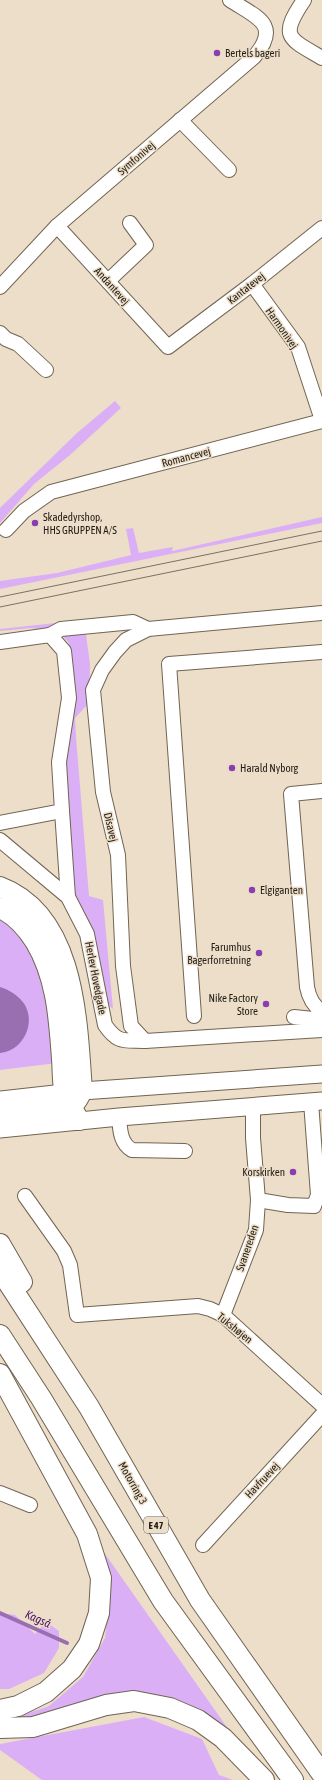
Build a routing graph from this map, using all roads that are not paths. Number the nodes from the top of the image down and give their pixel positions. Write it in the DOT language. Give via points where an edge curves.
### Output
graph roads {
  1 [pos="230,0"];
  2 [pos="304,0"];
  3 [pos="322,58"];
  4 [pos="180,120"];
  5 [pos="229,170"];
  6 [pos="130,223"];
  7 [pos="57,226"];
  8 [pos="322,228"];
  9 [pos="108,281"];
  10 [pos="252,284"];
  11 [pos="0,287"];
  12 [pos="0,333"];
  13 [pos="168,347"];
  14 [pos="46,370"];
  15 [pos="322,421"];
  16 [pos="6,530"];
  17 [pos="322,613"];
  18 [pos="148,629"];
  19 [pos="50,635"];
  20 [pos="0,642"];
  21 [pos="322,652"];
  22 [pos="322,792"];
  23 [pos="62,811"];
  24 [pos="0,823"];
  25 [pos="0,840"];
  26 [pos="0,887"];
  27 [pos="68,897"];
  28 [pos="0,908"];
  29 [pos="322,1012"];
  30 [pos="194,1016"];
  31 [pos="294,1017"];
  32 [pos="322,1023"];
  33 [pos="322,1030"];
  34 [pos="145,1041"];
  35 [pos="322,1074"];
  36 [pos="0,1100"];
  37 [pos="316,1101"];
  38 [pos="74,1103"];
  39 [pos="253,1106"];
  40 [pos="119,1117"];
  41 [pos="0,1118"];
  42 [pos="0,1128"];
  43 [pos="185,1151"];
  44 [pos="25,1196"];
  45 [pos="258,1200"];
  46 [pos="0,1244"];
  47 [pos="0,1270"];
  48 [pos="222,1315"];
  49 [pos="0,1335"];
  50 [pos="0,1374"];
  51 [pos="322,1405"];
  52 [pos="89,1407"];
  53 [pos="322,1415"];
  54 [pos="0,1493"];
  55 [pos="30,1504"];
  56 [pos="203,1545"];
  57 [pos="0,1710"];
  58 [pos="0,1728"];
  59 [pos="322,1774"];
  60 [pos="264,1780"];
  61 [pos="293,1780"];
  1 -- 4 [label="street, Symfonivej" via="260,20 267,29 267,37 254,57"];
  2 -- 3 [label="street" via="290,22 290,35 296,43"];
  4 -- 5 [label="street"];
  4 -- 7 [label="street, Symfonivej"];
  6 -- 9 [label="street" via="146,245"];
  7 -- 9 [label="street, Andantevej"];
  7 -- 11 [label="street, Symfonivej"];
  8 -- 10 [label="street, Kantatevej"];
  9 -- 13 [label="street, Andantevej"];
  10 -- 13 [label="street, Kantatevej"];
  10 -- 15 [label="street, Harmonivej" via="298,348"];
  12 -- 14 [label="street" via="18,344"];
  15 -- 16 [label="street, Romancevej" via="51,492 24,510"];
  17 -- 18 [label="street, Disavej"];
  18 -- 19 [label="street, Disavej" via="133,622 61,629"];
  18 -- 34 [label="street, Disavej" via="126,640 115,652 102,670 93,690 103,792 118,855 123,966 130,1026"];
  19 -- 20 [label="street, Disavej"];
  19 -- 23 [label="street" via="64,651 69,698 59,762"];
  21 -- 30 [label="street" via="168,664"];
  22 -- 29 [label="street" via="292,794 307,987 309,997"];
  23 -- 24 [label="street"];
  23 -- 27 [label="street"];
  25 -- 27 [label="street, Herlev Hovedgade"];
  26 -- 38 [label="highway" via="24,901 40,916 52,933 61,953 72,990"];
  27 -- 34 [label="street, Herlev Hovedgade" via="87,934 105,1025 112,1036 119,1040"];
  28 -- 38 [label="highway" via="26,927 42,954 54,986"];
  31 -- 32 [label="street" via="313,1019"];
  33 -- 34 [label="street, Herlev Hovedgade"];
  35 -- 38 [label="main road"];
  36 -- 38 [label="main road"];
  37 -- 39 [label="main road"];
  37 -- 45 [label="street" via="318,1195 314,1206"];
  38 -- 40 [label="main road"];
  38 -- 41 [label="highway" via="60,1110"];
  38 -- 42 [label="main road"];
  39 -- 40 [label="main road"];
  39 -- 45 [label="street, Svanereden"];
  40 -- 43 [label="street" via="120,1133 127,1147 132,1150"];
  44 -- 48 [label="street, Tukshøjen" via="64,1251 70,1265 77,1315 198,1306"];
  45 -- 48 [label="street, Svanereden" via="256,1230"];
  46 -- 52 [label="highway"];
  47 -- 52 [label="highway, Motorring 3 / E 47"];
  48 -- 51 [label="street, Tukshøjen"];
  49 -- 61 [label="highway" via="41,1398 163,1601"];
  50 -- 57 [label="highway" via="87,1534 101,1578 99,1613 89,1644 72,1669 46,1692 18,1706"];
  52 -- 59 [label="highway, Motorring 3 / E 47" via="200,1600"];
  53 -- 56 [label="street, Havfruevej"];
  54 -- 55 [label="street"];
  58 -- 60 [label="highway" via="33,1727 106,1705 134,1701 170,1708 198,1720 223,1738"];
}
